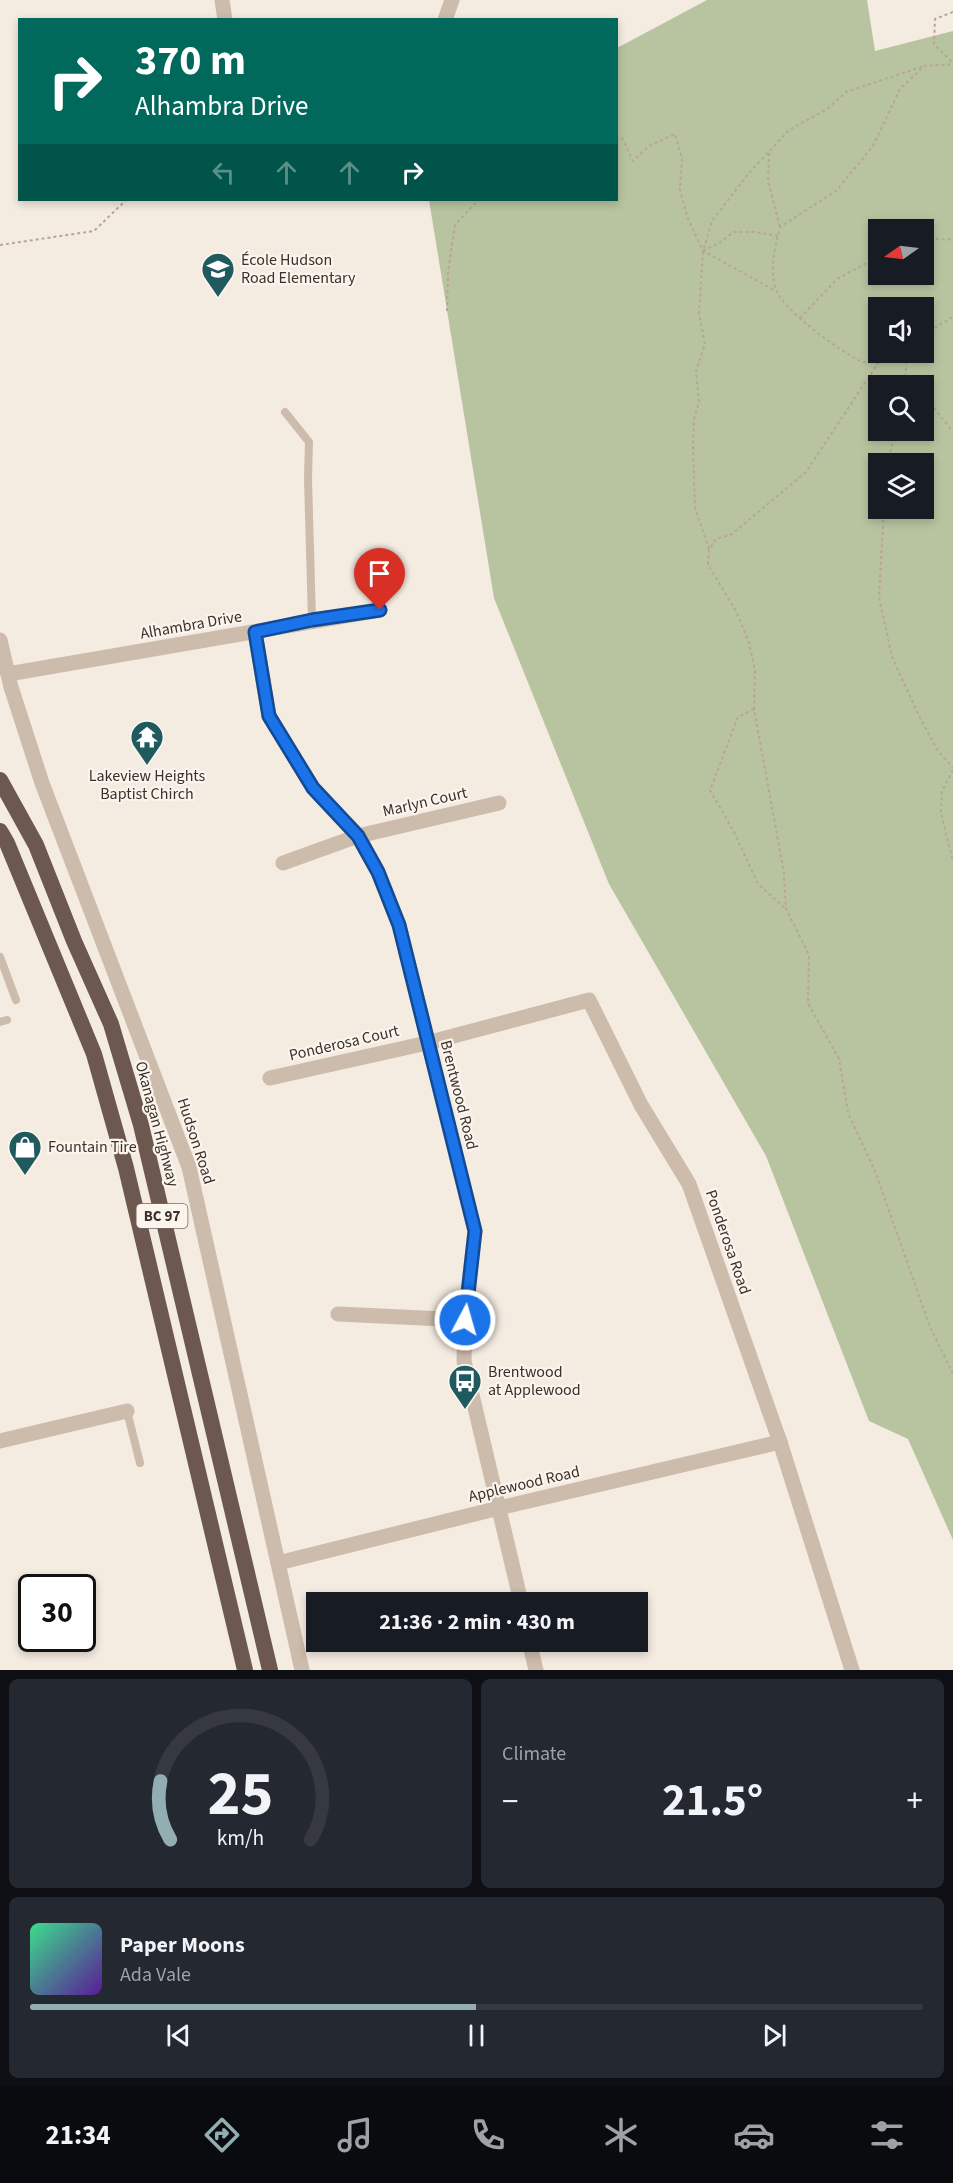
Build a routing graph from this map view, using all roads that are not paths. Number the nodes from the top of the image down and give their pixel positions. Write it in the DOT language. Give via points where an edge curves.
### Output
graph roads {
  1 [pos="222,0"];
  2 [pos="452,0"];
  3 [pos="225,18"];
  4 [pos="446,18"];
  5 [pos="285,412"];
  6 [pos="380,610"];
  7 [pos="312,620"];
  8 [pos="255,632"];
  9 [pos="0,640"];
  10 [pos="8,674"];
  11 [pos="0,780"];
  12 [pos="499,803"];
  13 [pos="0,831"];
  14 [pos="358,836"];
  15 [pos="284,863"];
  16 [pos="0,957"];
  17 [pos="16,999"];
  18 [pos="427,1043"];
  19 [pos="270,1078"];
  20 [pos="338,1314"];
  21 [pos="465,1320"];
  22 [pos="128,1411"];
  23 [pos="0,1442"];
  24 [pos="780,1442"];
  25 [pos="140,1463"];
  26 [pos="499,1508"];
  27 [pos="278,1563"];
  28 [pos="518,1592"];
  29 [pos="532,1652"];
  30 [pos="245,1670"];
  31 [pos="270,1670"];
  32 [pos="302,1670"];
  33 [pos="536,1670"];
  34 [pos="852,1670"];
  1 -- 3 [label="street"];
  2 -- 4 [label="street"];
  5 -- 7 [label="lane" via="309,442"];
  6 -- 7 [label="street, Alhambra Drive"];
  7 -- 8 [label="street, Alhambra Drive"];
  8 -- 10 [label="street, Alhambra Drive"];
  8 -- 14 [label="street, Brentwood Road" via="269,716 313,788"];
  9 -- 10 [label="street, Hudson Road"];
  10 -- 27 [label="street, Hudson Road" via="42,783 189,1167"];
  11 -- 31 [label="highway, Okanagan Highway / BC 97" via="36,845 111,1024 141,1125"];
  12 -- 14 [label="street, Marlyn Court"];
  13 -- 30 [label="highway, BC 97" via="94,1054 126,1168"];
  14 -- 15 [label="street, Marlyn Court"];
  14 -- 18 [label="street, Brentwood Road" via="378,872 399,925"];
  16 -- 17 [label="lane"];
  18 -- 19 [label="street, Ponderosa Court"];
  18 -- 21 [label="street, Brentwood Road" via="475,1231"];
  18 -- 24 [label="street, Ponderosa Road" via="589,1000 641,1105 689,1184"];
  20 -- 21 [label="street"];
  21 -- 26 [label="street, Brentwood Road" via="464,1361"];
  22 -- 23 [label="street"];
  22 -- 25 [label="lane"];
  24 -- 26 [label="street, Applewood Road"];
  24 -- 34 [label="street, Ponderosa Road"];
  26 -- 27 [label="street, Applewood Road"];
  26 -- 28 [label="street, Brentwood Road"];
  27 -- 32 [label="street, Hudson Road"];
  29 -- 33 [label="street"];
}
